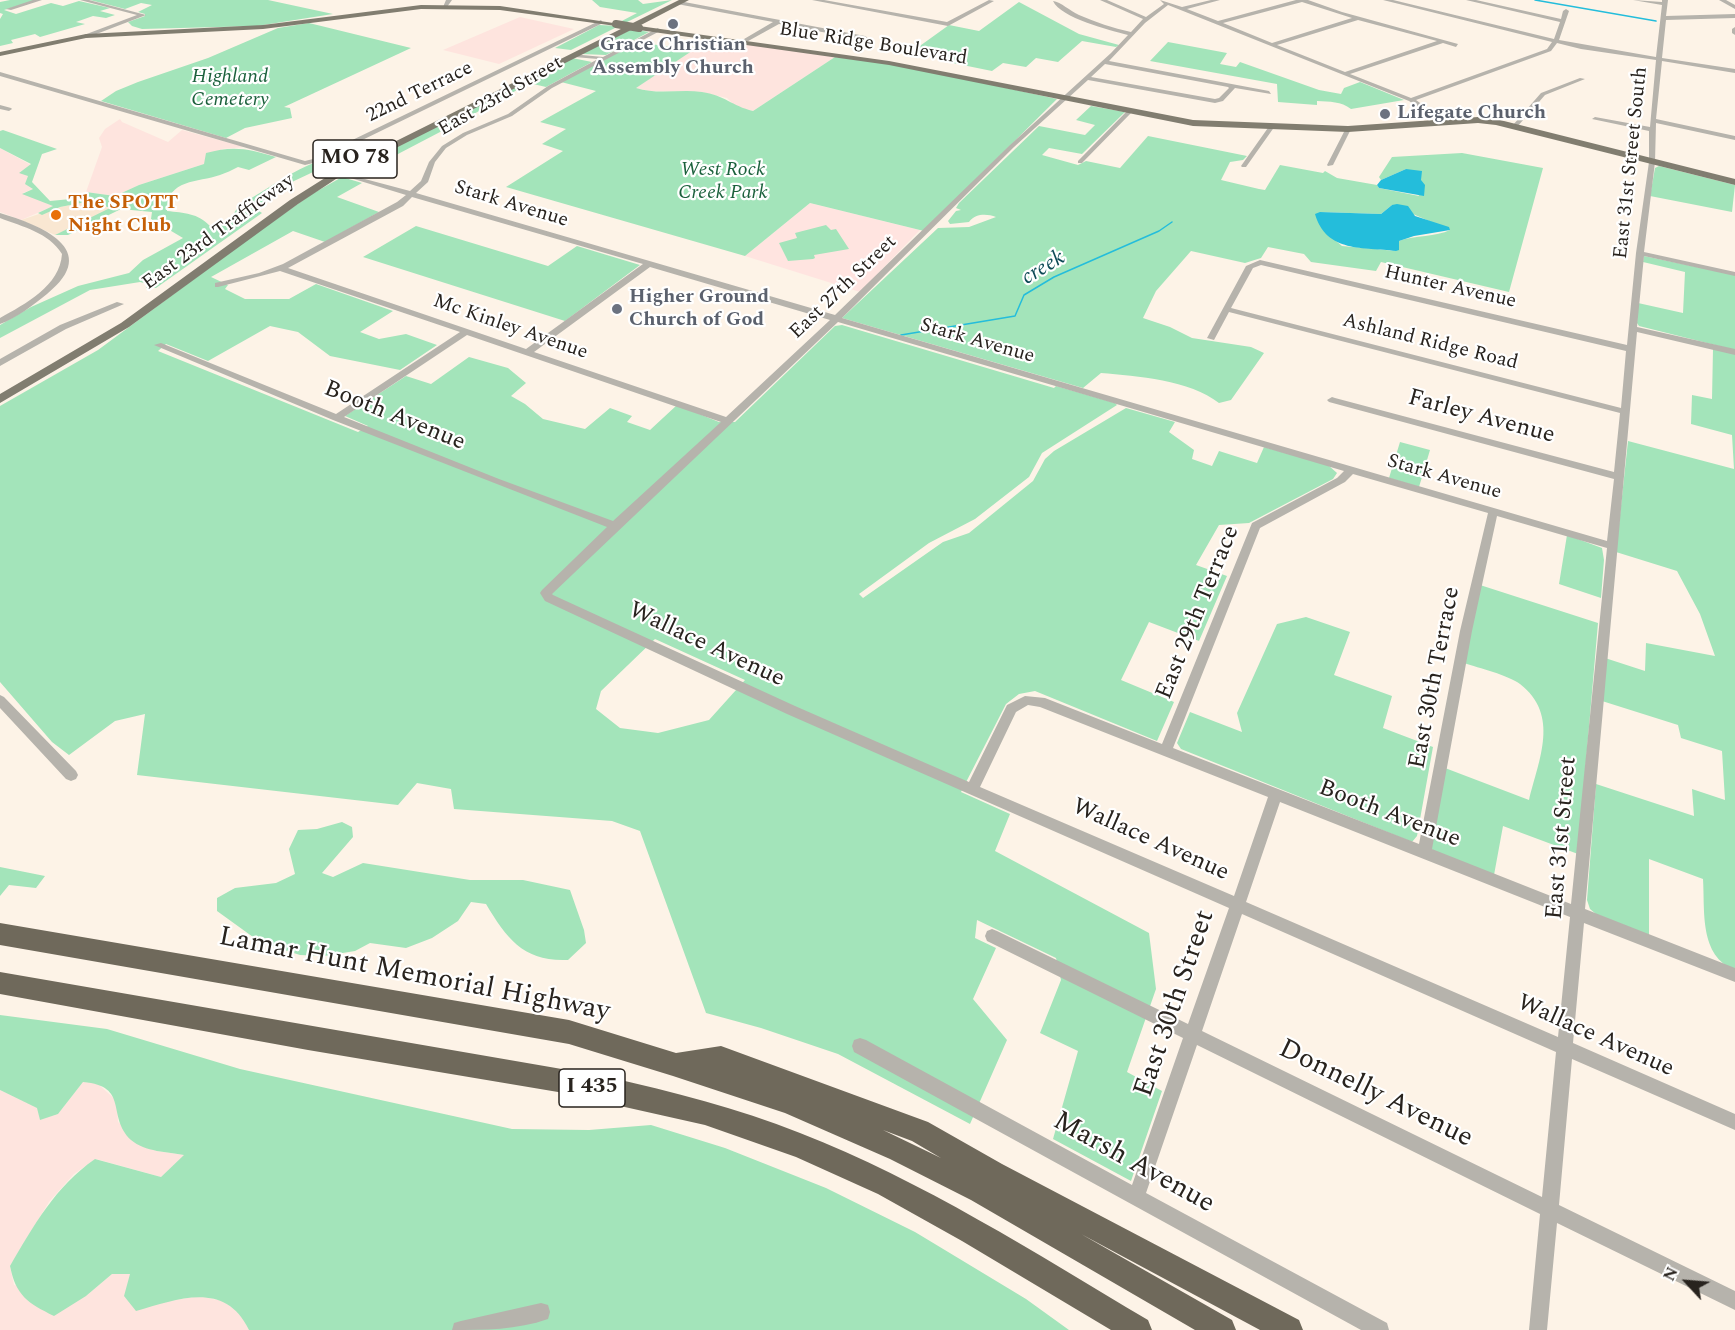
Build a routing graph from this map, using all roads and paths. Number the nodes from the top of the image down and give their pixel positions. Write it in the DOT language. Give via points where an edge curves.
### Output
graph roads {
  1 [pos="39,0"];
  2 [pos="83,0"];
  3 [pos="815,0"];
  4 [pos="1103,0"];
  5 [pos="1217,0"];
  6 [pos="1303,0"];
  7 [pos="1386,0"];
  8 [pos="1469,0"];
  9 [pos="1636,0"];
  10 [pos="1722,0"];
  11 [pos="680,1"];
  12 [pos="991,1"];
  13 [pos="1058,1"];
  14 [pos="1165,2"];
  15 [pos="1665,2"];
  16 [pos="447,3"];
  17 [pos="1735,7"];
  18 [pos="9,9"];
  19 [pos="1182,9"];
  20 [pos="1566,11"];
  21 [pos="1735,16"];
  22 [pos="1664,18"];
  23 [pos="1147,19"];
  24 [pos="1358,19"];
  25 [pos="1562,21"];
  26 [pos="601,22"];
  27 [pos="778,22"];
  28 [pos="1217,23"];
  29 [pos="658,30"];
  30 [pos="1132,34"];
  31 [pos="86,36"];
  32 [pos="865,38"];
  33 [pos="1442,41"];
  34 [pos="1556,41"];
  35 [pos="741,43"];
  36 [pos="1271,45"];
  37 [pos="1456,45"];
  38 [pos="548,49"];
  39 [pos="0,54"];
  40 [pos="571,54"];
  41 [pos="588,58"];
  42 [pos="604,58"];
  43 [pos="1659,59"];
  44 [pos="596,62"];
  45 [pos="1104,62"];
  46 [pos="1735,71"];
  47 [pos="0,74"];
  48 [pos="1343,74"];
  49 [pos="1086,78"];
  50 [pos="1582,79"];
  51 [pos="1230,86"];
  52 [pos="1269,93"];
  53 [pos="1064,98"];
  54 [pos="1411,100"];
  55 [pos="0,106"];
  56 [pos="9,109"];
  57 [pos="1129,111"];
  58 [pos="1431,114"];
  59 [pos="1595,119"];
  60 [pos="1653,120"];
  61 [pos="1444,123"];
  62 [pos="1426,124"];
  63 [pos="1272,126"];
  64 [pos="1515,126"];
  65 [pos="1348,129"];
  66 [pos="1653,130"];
  67 [pos="1735,138"];
  68 [pos="1080,162"];
  69 [pos="1652,162"];
  70 [pos="1330,165"];
  71 [pos="1244,166"];
  72 [pos="336,172"];
  73 [pos="1735,183"];
  74 [pos="412,195"];
  75 [pos="0,215"];
  76 [pos="13,221"];
  77 [pos="0,227"];
  78 [pos="1640,253"];
  79 [pos="647,265"];
  80 [pos="280,268"];
  81 [pos="1735,274"];
  82 [pos="218,285"];
  83 [pos="120,304"];
  84 [pos="1226,309"];
  85 [pos="835,320"];
  86 [pos="0,321"];
  87 [pos="1633,329"];
  88 [pos="465,332"];
  89 [pos="1211,338"];
  90 [pos="158,345"];
  91 [pos="1631,349"];
  92 [pos="1735,352"];
  93 [pos="527,353"];
  94 [pos="0,363"];
  95 [pos="0,392"];
  96 [pos="0,399"];
  97 [pos="1332,400"];
  98 [pos="1626,412"];
  99 [pos="336,418"];
  100 [pos="728,421"];
  101 [pos="1351,470"];
  102 [pos="1619,477"];
  103 [pos="1493,512"];
  104 [pos="615,526"];
  105 [pos="1612,546"];
  106 [pos="549,598"];
  107 [pos="0,700"];
  108 [pos="1166,751"];
  109 [pos="70,775"];
  110 [pos="973,788"];
  111 [pos="1276,795"];
  112 [pos="1424,853"];
  113 [pos="1238,904"];
  114 [pos="1579,914"];
  115 [pos="0,934"];
  116 [pos="992,936"];
  117 [pos="1735,975"];
  118 [pos="0,983"];
  119 [pos="1191,1035"];
  120 [pos="860,1046"];
  121 [pos="1566,1048"];
  122 [pos="673,1064"];
  123 [pos="1735,1122"];
  124 [pos="1136,1197"];
  125 [pos="1548,1211"];
  126 [pos="1735,1301"];
  127 [pos="541,1312"];
  128 [pos="461,1330"];
  129 [pos="1138,1330"];
  130 [pos="1222,1330"];
  131 [pos="1289,1330"];
  132 [pos="1380,1330"];
  133 [pos="1538,1330"];
  1 -- 18 [label="street"];
  2 -- 31 [label="street" via="143,15"];
  3 -- 12 [label="street" via="946,23"];
  4 -- 23 [label="street"];
  5 -- 19 [label="street"];
  6 -- 24 [label="street"];
  6 -- 28 [label="street"];
  7 -- 34 [label="street" via="1439,9"];
  8 -- 25 [label="street"];
  9 -- 15 [label="street"];
  10 -- 17 [label="street"];
  11 -- 27 [label="street"];
  11 -- 40 [label="main road, East 23rd Trafficway / MO 78"];
  13 -- 30 [label="street" via="1087,19"];
  14 -- 19 [label="street"];
  14 -- 23 [label="street, East 27th Street"];
  15 -- 22 [label="street, East 31st Street South"];
  16 -- 26 [label="main road, Blue Ridge Boulevard"];
  16 -- 31 [label="main road, Blue Ridge Boulevard" via="263,27"];
  19 -- 28 [label="street"];
  20 -- 25 [label="street"];
  21 -- 22 [label="street"];
  22 -- 43 [label="street, East 31st Street South"];
  23 -- 30 [label="street, East 27th Street"];
  24 -- 33 [label="street"];
  24 -- 36 [label="street"];
  25 -- 34 [label="street"];
  26 -- 29 [label="main road, Blue Ridge Boulevard, bridge"];
  26 -- 38 [label="street, 22nd Terrace"];
  27 -- 32 [label="street"];
  27 -- 35 [label="street"];
  28 -- 36 [label="street"];
  29 -- 35 [label="main road, Blue Ridge Boulevard"];
  29 -- 42 [label="street, East 23rd Street"];
  30 -- 45 [label="street, East 27th Street"];
  31 -- 39 [label="main road, Blue Ridge Boulevard"];
  33 -- 37 [label="street"];
  33 -- 48 [label="street"];
  34 -- 43 [label="street"];
  34 -- 54 [label="street" via="1549,50"];
  35 -- 53 [label="main road, Blue Ridge Boulevard" via="889,63"];
  36 -- 48 [label="street"];
  38 -- 40 [label="street"];
  38 -- 47 [label="street, 22nd Terrace" via="315,161 298,162"];
  40 -- 41 [label="street"];
  40 -- 72 [label="main road, East 23rd Trafficway / MO 78"];
  41 -- 42 [label="street"];
  41 -- 44 [label="street"];
  42 -- 44 [label="street, East 23rd Street"];
  43 -- 46 [label="street"];
  43 -- 60 [label="street, East 31st Street South"];
  44 -- 74 [label="street, East 23rd Street" via="518,110 444,147"];
  45 -- 49 [label="street, East 27th Street"];
  45 -- 51 [label="street"];
  48 -- 54 [label="street"];
  49 -- 51 [label="street" via="1218,101"];
  49 -- 53 [label="street, East 27th Street"];
  50 -- 64 [label="street" via="1543,94"];
  51 -- 52 [label="street"];
  53 -- 57 [label="main road, Blue Ridge Boulevard"];
  53 -- 85 [label="street, East 27th Street"];
  54 -- 58 [label="street"];
  55 -- 56 [label="street"];
  57 -- 63 [label="main road, Blue Ridge Boulevard" via="1193,123"];
  57 -- 68 [label="street"];
  58 -- 61 [label="street"];
  58 -- 62 [label="street"];
  59 -- 66 [label="street"];
  60 -- 66 [label="street, East 31st Street South"];
  60 -- 67 [label="street"];
  61 -- 62 [label="main road, Blue Ridge Boulevard"];
  61 -- 64 [label="main road, Blue Ridge Boulevard" via="1485,121"];
  62 -- 65 [label="main road, Blue Ridge Boulevard"];
  63 -- 65 [label="main road, Blue Ridge Boulevard"];
  63 -- 71 [label="street"];
  64 -- 69 [label="main road, Blue Ridge Boulevard"];
  65 -- 70 [label="street"];
  66 -- 69 [label="street, East 31st Street South"];
  69 -- 73 [label="main road, Blue Ridge Boulevard"];
  69 -- 78 [label="street, East 31st Street South"];
  72 -- 74 [label="street, Stark Avenue"];
  72 -- 95 [label="main road, East 23rd Trafficway / MO 78" via="267,212 86,342"];
  72 -- 96 [label="main road, East 23rd Trafficway / MO 78" via="125,325"];
  74 -- 79 [label="street, Stark Avenue"];
  74 -- 80 [label="street, East 23rd Street"];
  75 -- 76 [label="street"];
  76 -- 77 [label="street"];
  76 -- 86 [label="street" via="57,241 65,261 47,290"];
  78 -- 81 [label="street"];
  78 -- 87 [label="street, East 31st Street South"];
  79 -- 85 [label="street, Stark Avenue"];
  79 -- 93 [label="street"];
  80 -- 82 [label="street, East 23rd Street"];
  80 -- 88 [label="street, Mc Kinley Avenue"];
  83 -- 94 [label="street" via="63,327"];
  84 -- 89 [label="street"];
  84 -- 91 [label="street, Hunter Avenue" via="1250,266 1260,262"];
  84 -- 98 [label="street, Ashland Ridge Road"];
  85 -- 100 [label="street, East 27th Street"];
  85 -- 101 [label="street, Stark Avenue"];
  87 -- 91 [label="street, East 31st Street South"];
  87 -- 92 [label="street"];
  88 -- 93 [label="street, Mc Kinley Avenue"];
  88 -- 99 [label="street"];
  90 -- 99 [label="street, Booth Avenue"];
  91 -- 98 [label="street, East 31st Street"];
  93 -- 100 [label="street, Mc Kinley Avenue"];
  97 -- 102 [label="street, Farley Avenue"];
  98 -- 102 [label="street, East 31st Street"];
  99 -- 104 [label="street, Booth Avenue"];
  100 -- 104 [label="street, East 27th Street"];
  101 -- 103 [label="street, Stark Avenue"];
  101 -- 108 [label="street, East 29th Terrace" via="1341,480 1256,526"];
  102 -- 105 [label="street, East 31st Street"];
  103 -- 105 [label="street, Stark Avenue"];
  103 -- 112 [label="street, East 30th Terrace"];
  104 -- 106 [label="street, East 27th Street" via="549,589"];
  105 -- 114 [label="street, East 31st Street"];
  106 -- 110 [label="street, Wallace Avenue" via="693,666"];
  107 -- 109 [label="street"];
  108 -- 110 [label="street, Booth Avenue" via="1041,702 1025,700 1011,709"];
  108 -- 111 [label="street, Booth Avenue"];
  110 -- 113 [label="street, Wallace Avenue"];
  111 -- 112 [label="street, Booth Avenue"];
  111 -- 113 [label="street, East 30th Street"];
  112 -- 114 [label="street, Booth Avenue"];
  113 -- 119 [label="street, East 30th Street"];
  113 -- 121 [label="street, Wallace Avenue"];
  114 -- 117 [label="street, Booth Avenue"];
  114 -- 121 [label="street, East 31st Street"];
  115 -- 122 [label="highway, Lamar Hunt Memorial Highway / I 435" via="570,1032"];
  116 -- 119 [label="street, Donnelly Avenue"];
  118 -- 129 [label="highway, I 435" via="558,1080 702,1112 799,1145 912,1198"];
  119 -- 124 [label="street, East 30th Street"];
  119 -- 125 [label="street, Donnelly Avenue"];
  120 -- 124 [label="street, Marsh Avenue"];
  121 -- 123 [label="street, Wallace Avenue"];
  121 -- 125 [label="street, East 31st Street"];
  122 -- 130 [label="highway, Lamar Hunt Memorial Highway / I 435" via="787,1101 899,1150 980,1191"];
  122 -- 131 [label="highway" via="721,1058 919,1131"];
  124 -- 132 [label="street, Marsh Avenue"];
  125 -- 126 [label="street, Donnelly Avenue"];
  125 -- 133 [label="street, East 31st Street"];
  127 -- 128 [label="street"];
}
